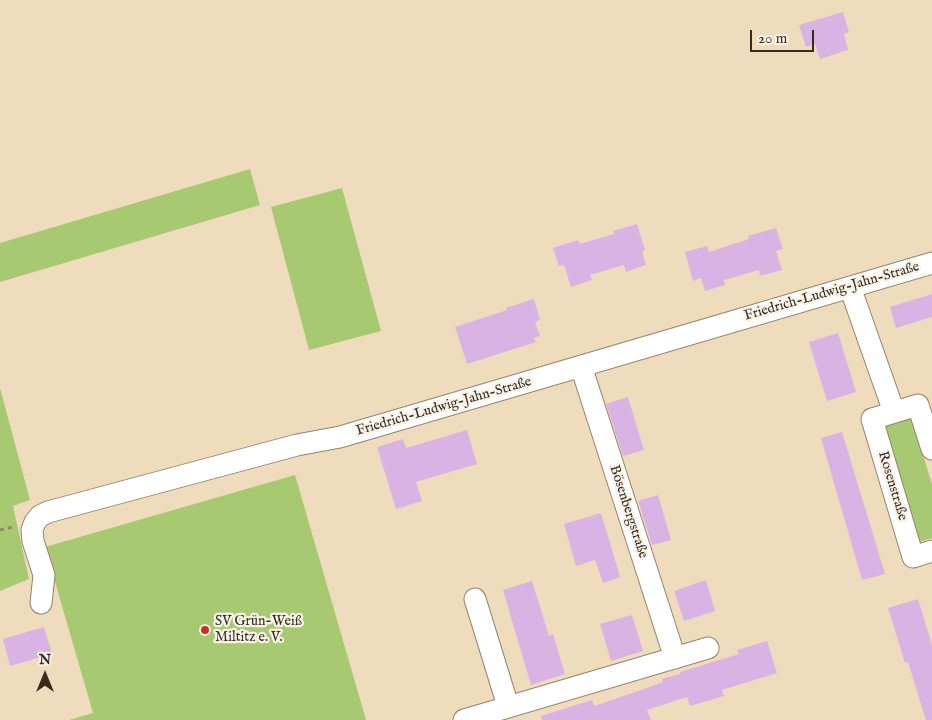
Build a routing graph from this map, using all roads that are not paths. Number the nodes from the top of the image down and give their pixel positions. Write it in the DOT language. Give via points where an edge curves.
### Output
graph roads {
  1 [pos="932,263"];
  2 [pos="850,287"];
  3 [pos="581,366"];
  4 [pos="894,412"];
  5 [pos="932,448"];
  6 [pos="932,551"];
  7 [pos="475,599"];
  8 [pos="41,603"];
  9 [pos="708,648"];
  10 [pos="675,658"];
  11 [pos="508,706"];
  12 [pos="464,720"];
  1 -- 2 [label="street, Friedrich-Ludwig-Jahn-Straße"];
  2 -- 3 [label="street, Friedrich-Ludwig-Jahn-Straße"];
  2 -- 4 [label="street"];
  3 -- 8 [label="street, Friedrich-Ludwig-Jahn-Straße" via="340,437 297,445 48,512 40,516 32,530 44,575"];
  3 -- 10 [label="street, Bösenbergstraße"];
  4 -- 5 [label="street, Rosenstraße" via="918,405"];
  4 -- 6 [label="street, Rosenstraße" via="872,419 913,557"];
  7 -- 11 [label="street"];
  9 -- 10 [label="street"];
  10 -- 11 [label="street"];
  11 -- 12 [label="street"];
}
